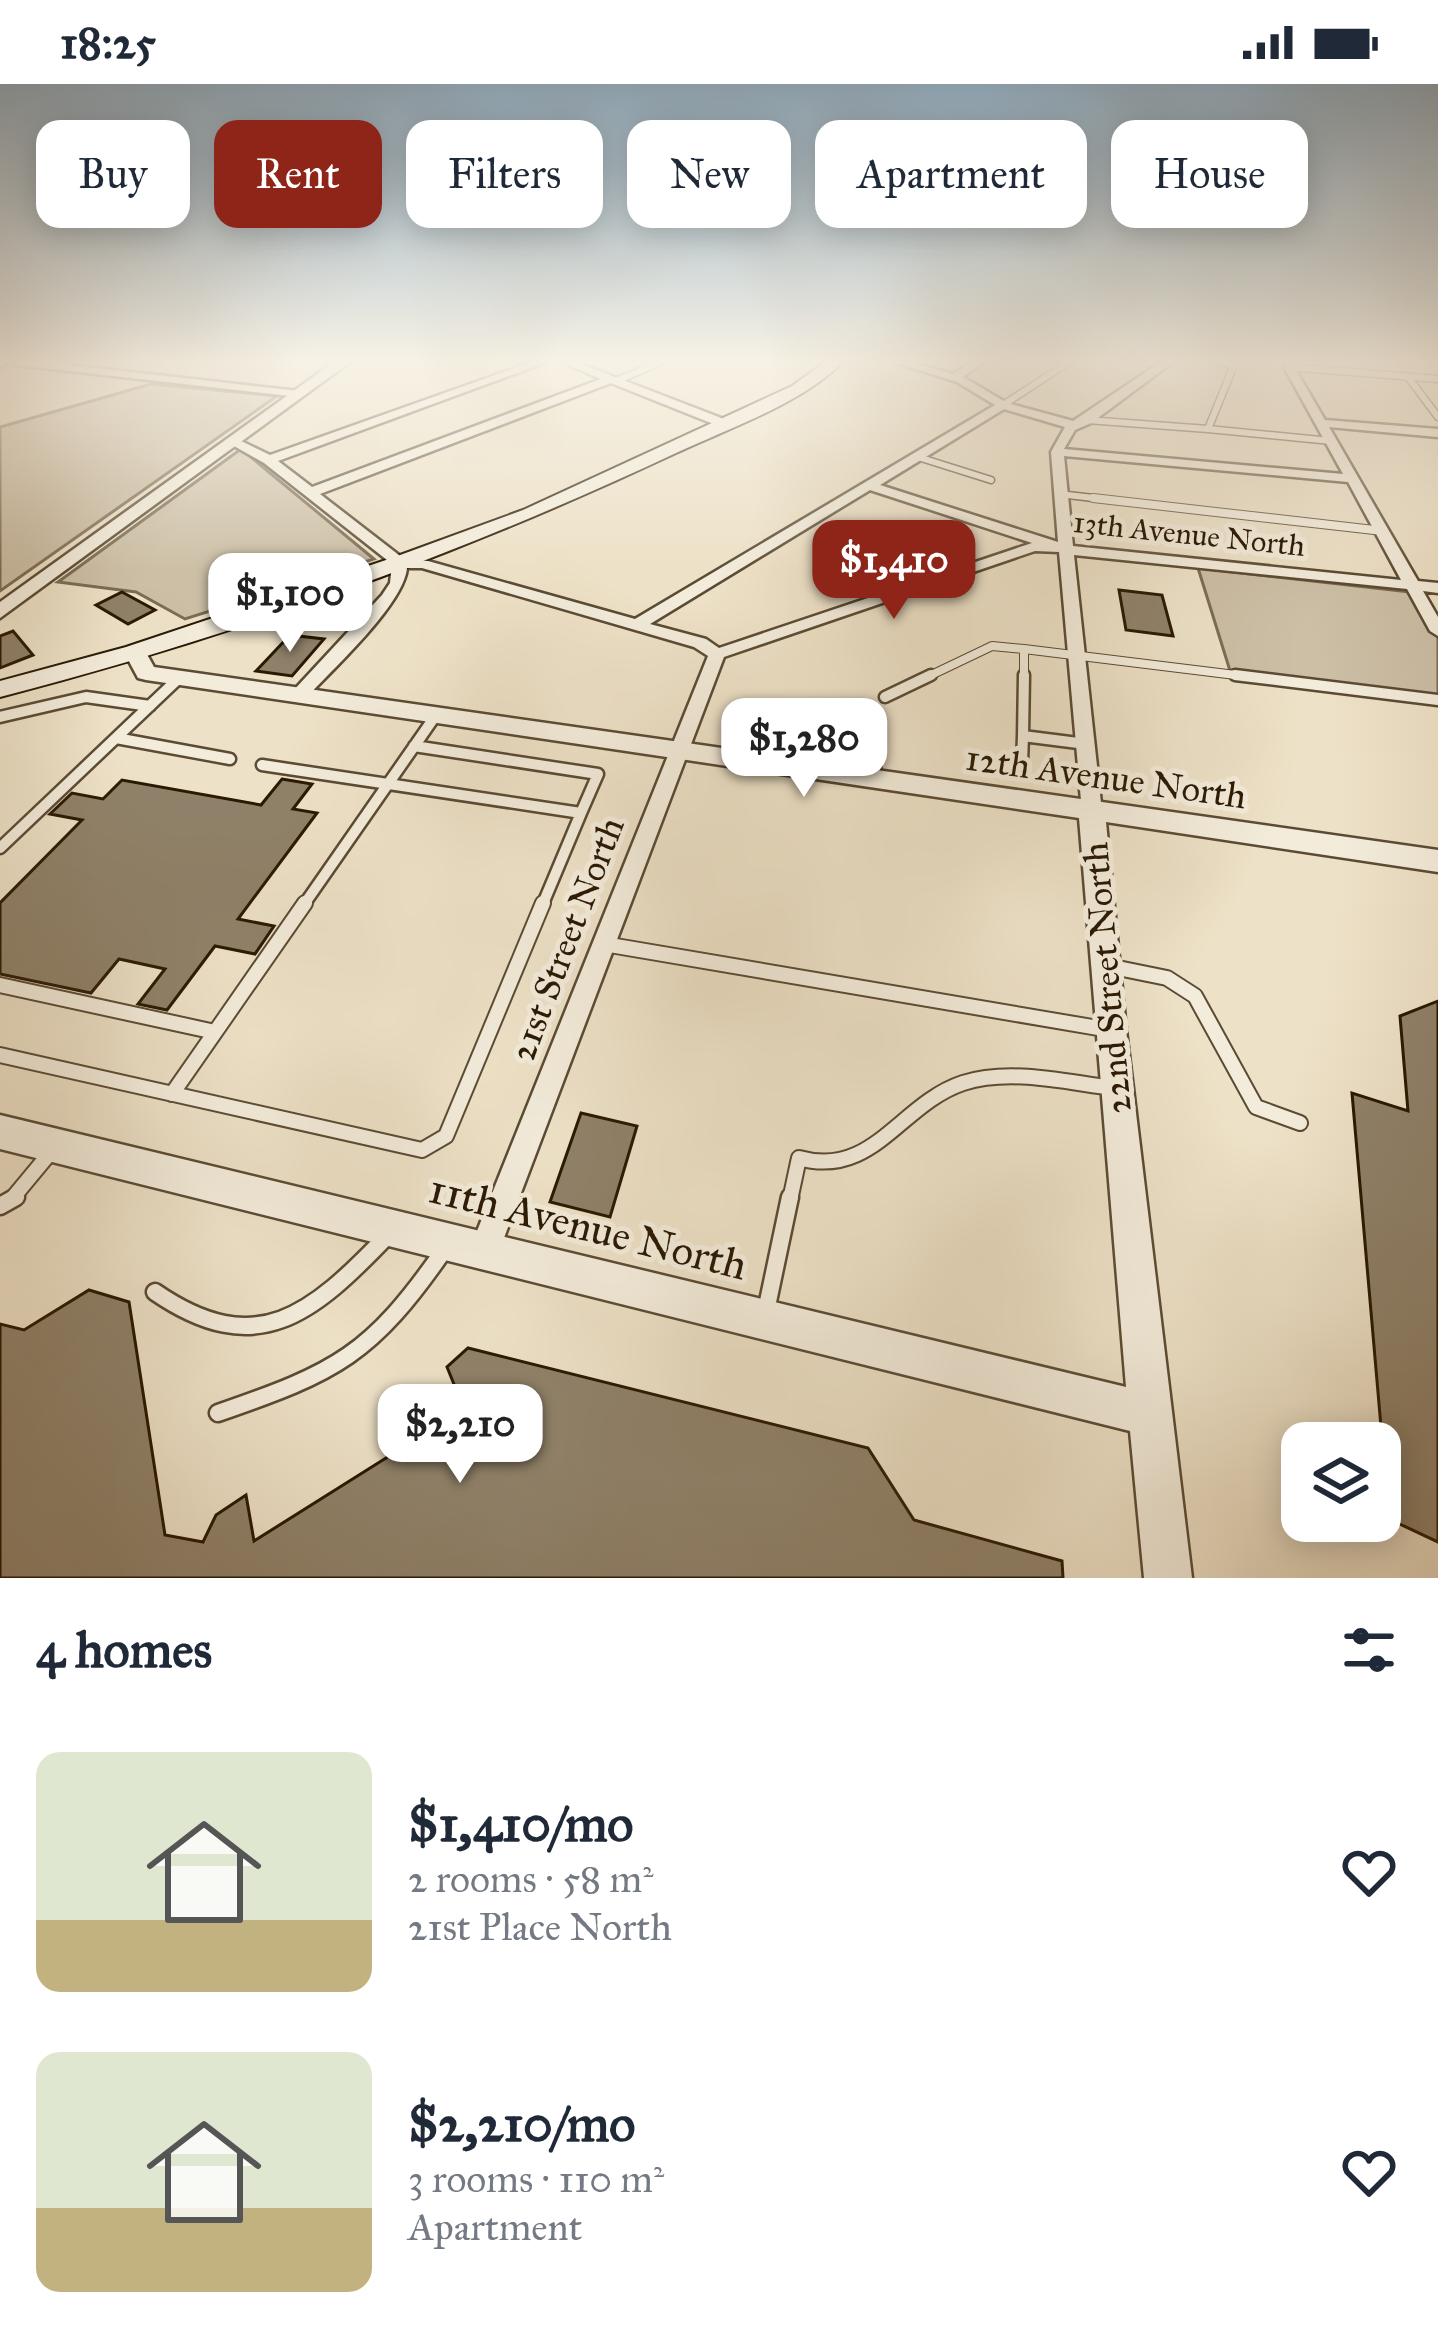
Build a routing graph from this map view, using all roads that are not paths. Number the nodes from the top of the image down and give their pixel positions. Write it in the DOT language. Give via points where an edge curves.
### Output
graph roads {
  1 [pos="247,432"];
  2 [pos="348,432"];
  3 [pos="475,432"];
  4 [pos="707,432"];
  5 [pos="959,432"];
  6 [pos="1065,432"];
  7 [pos="1236,432"];
  8 [pos="1326,432"];
  9 [pos="1331,441"];
  10 [pos="233,442"];
  11 [pos="1057,452"];
  12 [pos="918,457"];
  13 [pos="269,460"];
  14 [pos="1353,479"];
  15 [pos="991,480"];
  16 [pos="870,486"];
  17 [pos="312,492"];
  18 [pos="1059,494"];
  19 [pos="1386,531"];
  20 [pos="1064,549"];
  21 [pos="400,563"];
  22 [pos="1414,585"];
  23 [pos="1438,588"];
  24 [pos="0,613"];
  25 [pos="635,626"];
  26 [pos="1438,632"];
  27 [pos="1024,649"];
  28 [pos="134,652"];
  29 [pos="717,654"];
  30 [pos="1078,655"];
  31 [pos="179,678"];
  32 [pos="0,689"];
  33 [pos="299,695"];
  34 [pos="885,697"];
  35 [pos="1438,700"];
  36 [pos="150,706"];
  37 [pos="436,716"];
  38 [pos="0,717"];
  39 [pos="1023,736"];
  40 [pos="116,738"];
  41 [pos="1086,744"];
  42 [pos="414,746"];
  43 [pos="680,751"];
  44 [pos="230,759"];
  45 [pos="1022,762"];
  46 [pos="262,765"];
  47 [pos="800,769"];
  48 [pos="873,780"];
  49 [pos="388,784"];
  50 [pos="1093,812"];
  51 [pos="580,813"];
  52 [pos="0,848"];
  53 [pos="1438,861"];
  54 [pos="604,944"];
  55 [pos="1105,966"];
  56 [pos="0,986"];
  57 [pos="1110,1030"];
  58 [pos="215,1032"];
  59 [pos="0,1054"];
  60 [pos="1117,1088"];
  61 [pos="172,1094"];
  62 [pos="1300,1123"];
  63 [pos="0,1132"];
  64 [pos="56,1145"];
  65 [pos="0,1206"];
  66 [pos="394,1229"];
  67 [pos="467,1246"];
  68 [pos="155,1292"];
  69 [pos="764,1320"];
  70 [pos="218,1413"];
  71 [pos="1152,1414"];
  72 [pos="1168,1578"];
  1 -- 10 [label="street"];
  2 -- 13 [label="street"];
  3 -- 17 [label="street"];
  4 -- 21 [label="main road" via="530,514"];
  5 -- 12 [label="street"];
  6 -- 11 [label="street"];
  7 -- 9 [label="lane"];
  8 -- 9 [label="street"];
  9 -- 14 [label="street"];
  10 -- 13 [label="street"];
  10 -- 24 [label="street"];
  11 -- 14 [label="street"];
  11 -- 18 [label="street, 22nd Street North"];
  12 -- 15 [label="lane"];
  12 -- 16 [label="street"];
  13 -- 17 [label="street"];
  14 -- 19 [label="street"];
  16 -- 20 [label="street, 13th Avenue North"];
  16 -- 25 [label="street"];
  17 -- 21 [label="street"];
  18 -- 19 [label="lane"];
  18 -- 20 [label="street, 22nd Street North"];
  19 -- 22 [label="street"];
  20 -- 22 [label="street, 13th Avenue North"];
  20 -- 29 [label="street" via="1034,548"];
  20 -- 30 [label="street, 22nd Street North"];
  21 -- 25 [label="street"];
  21 -- 28 [label="main road"];
  21 -- 33 [label="street" via="388,598"];
  22 -- 23 [label="street, 13th Avenue North"];
  22 -- 26 [label="street"];
  25 -- 29 [label="street"];
  27 -- 30 [label="lane"];
  27 -- 34 [label="lane" via="992,646"];
  27 -- 39 [label="lane"];
  28 -- 31 [label="street, 12th Avenue North" via="146,673"];
  28 -- 32 [label="main road"];
  29 -- 43 [label="street, 21st Street North"];
  30 -- 35 [label="lane"];
  30 -- 41 [label="street, 22nd Street North"];
  31 -- 33 [label="street, 12th Avenue North"];
  31 -- 36 [label="lane"];
  33 -- 37 [label="street, 12th Avenue North"];
  36 -- 38 [label="lane" via="86,697"];
  36 -- 40 [label="lane"];
  37 -- 42 [label="lane"];
  37 -- 43 [label="street, 12th Avenue North"];
  39 -- 41 [label="lane"];
  39 -- 45 [label="lane"];
  40 -- 44 [label="lane"];
  40 -- 52 [label="lane"];
  41 -- 50 [label="street, 22nd Street North"];
  42 -- 49 [label="lane"];
  42 -- 51 [label="lane" via="598,774"];
  43 -- 47 [label="street, 12th Avenue North"];
  43 -- 54 [label="street, 21st Street North"];
  46 -- 49 [label="lane"];
  47 -- 48 [label="street, 12th Avenue North"];
  47 -- 48 [label="lane" via="810,737 842,726 878,756"];
  48 -- 50 [label="street, 12th Avenue North"];
  49 -- 51 [label="lane"];
  49 -- 58 [label="lane"];
  50 -- 53 [label="street, 12th Avenue North"];
  50 -- 55 [label="street, 22nd Street North"];
  51 -- 61 [label="lane" via="446,1136 422,1150"];
  54 -- 57 [label="lane"];
  54 -- 67 [label="street, 21st Street North"];
  55 -- 57 [label="street, 22nd Street North"];
  55 -- 62 [label="lane" via="1167,978 1196,996 1256,1106"];
  56 -- 58 [label="lane"];
  57 -- 60 [label="street, 22nd Street North"];
  58 -- 61 [label="lane"];
  59 -- 61 [label="lane"];
  60 -- 69 [label="lane" via="1001,1077 964,1083 924,1101 850,1160 831,1166 800,1158"];
  60 -- 71 [label="street, 22nd Street North"];
  63 -- 64 [label="street, 11th Avenue North"];
  64 -- 65 [label="lane" via="16,1198"];
  64 -- 66 [label="street, 11th Avenue North"];
  66 -- 67 [label="street, 11th Avenue North"];
  66 -- 68 [label="lane" via="338,1284 276,1325 234,1330 179,1312"];
  67 -- 69 [label="street, 11th Avenue North"];
  67 -- 70 [label="lane" via="347,1364"];
  69 -- 71 [label="street, 11th Avenue North"];
  71 -- 72 [label="street, 22nd Street North"];
}
